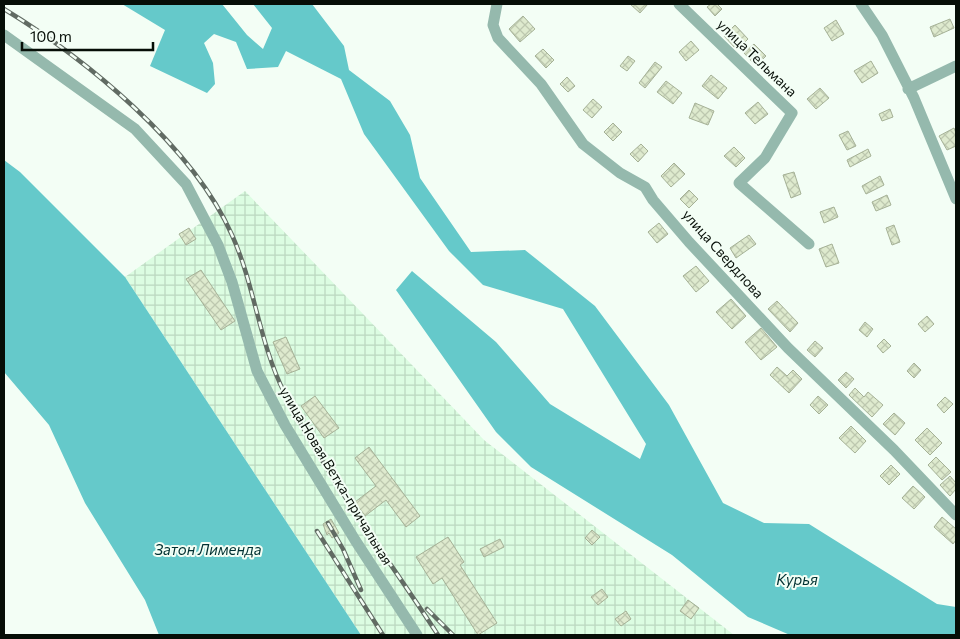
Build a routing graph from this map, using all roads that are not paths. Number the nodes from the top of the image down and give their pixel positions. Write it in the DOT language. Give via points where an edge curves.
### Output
graph roads {
  1 [pos="498,4"];
  2 [pos="679,4"];
  3 [pos="861,4"];
  4 [pos="4,35"];
  5 [pos="956,66"];
  6 [pos="908,89"];
  7 [pos="956,199"];
  8 [pos="809,244"];
  9 [pos="956,515"];
  10 [pos="417,635"];
  1 -- 9 [label="street, улица Свердлова" via="493,25 498,38 541,84 583,144 620,173 645,187 689,242 788,348"];
  2 -- 8 [label="street, улица Тельмана" via="792,113 765,158 739,184"];
  3 -- 6 [label="street" via="882,35"];
  4 -- 10 [label="street, улица Новая Ветка-причальная" via="135,129 186,184 218,245 257,371 290,434"];
  5 -- 6 [label="street"];
  6 -- 7 [label="street"];
}
